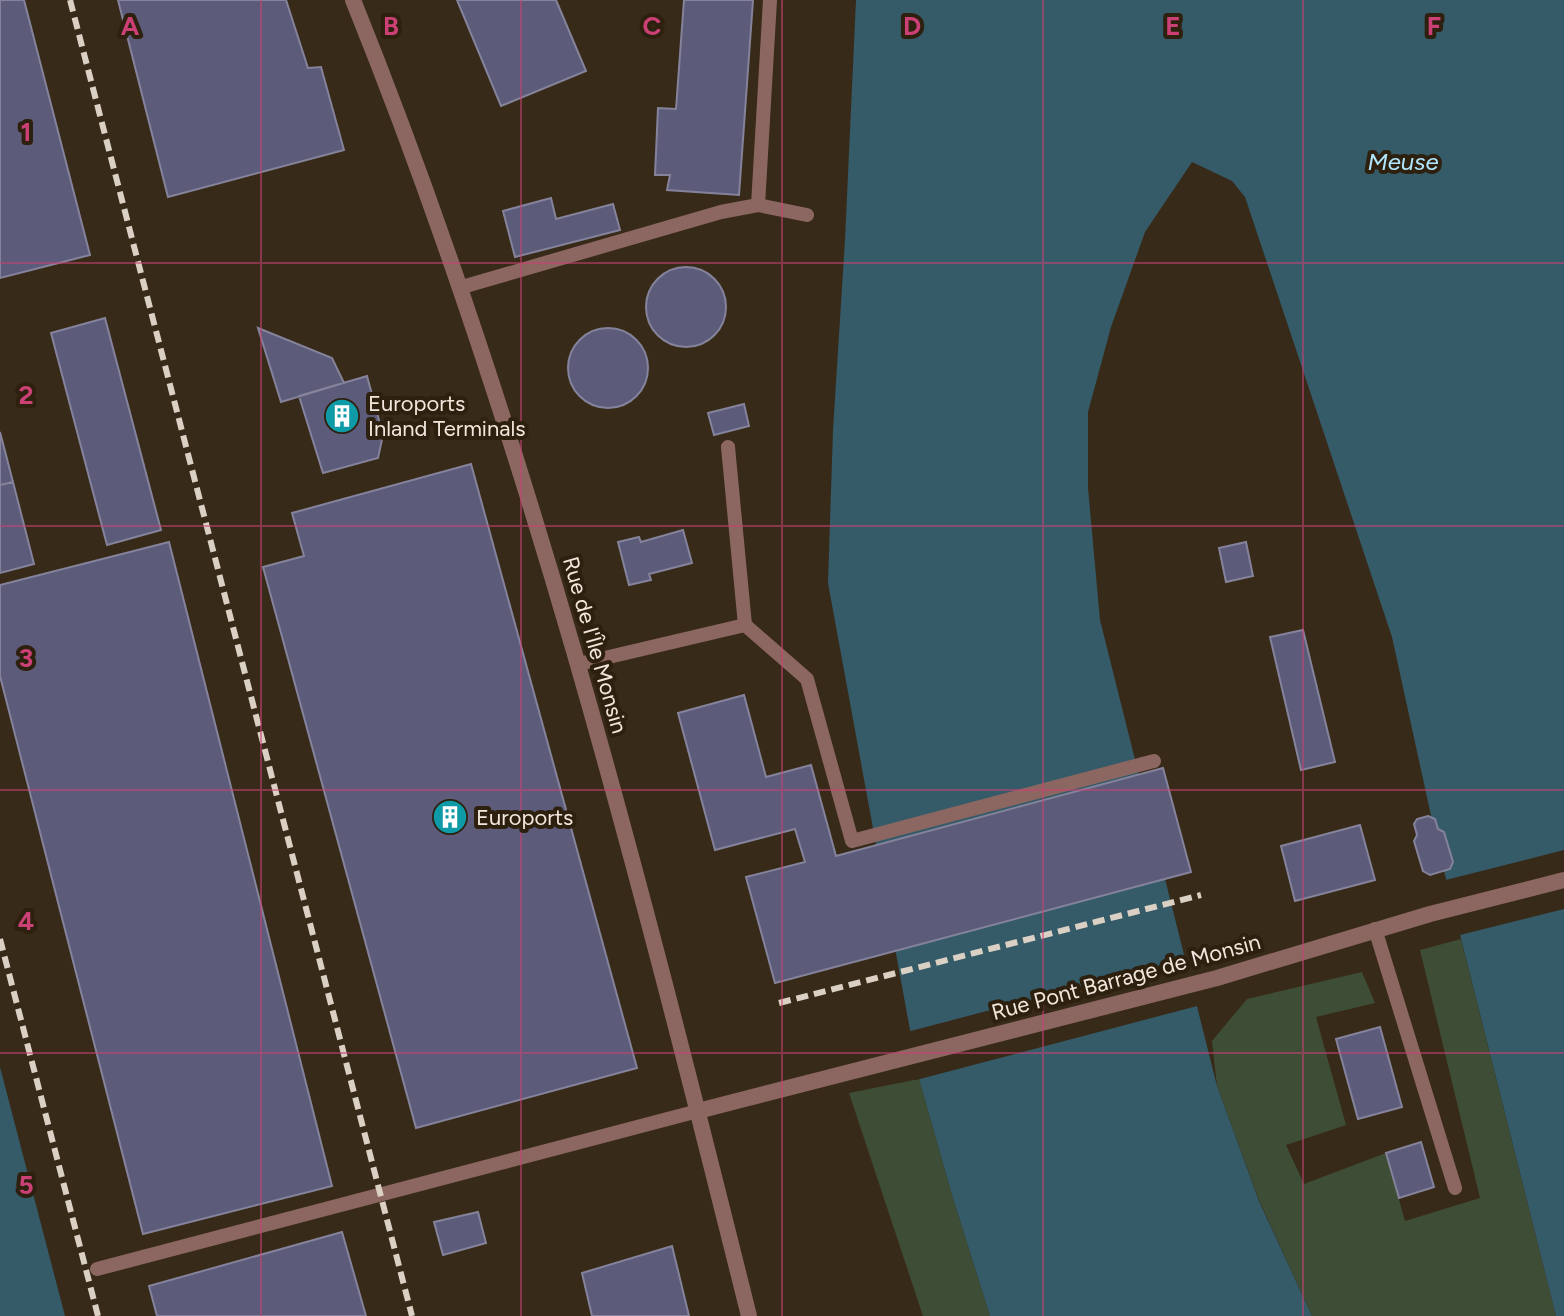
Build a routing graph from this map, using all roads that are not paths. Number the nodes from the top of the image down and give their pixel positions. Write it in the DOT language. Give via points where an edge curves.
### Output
graph roads {
  1 [pos="353,0"];
  2 [pos="770,0"];
  3 [pos="758,205"];
  4 [pos="807,215"];
  5 [pos="462,287"];
  6 [pos="728,447"];
  7 [pos="745,625"];
  8 [pos="579,664"];
  9 [pos="1154,761"];
  10 [pos="1564,880"];
  11 [pos="1375,929"];
  12 [pos="698,1111"];
  13 [pos="1455,1188"];
  14 [pos="97,1269"];
  15 [pos="749,1316"];
  1 -- 5 [label="street, Rue de l'Île Monsin"];
  2 -- 3 [label="lane"];
  3 -- 4 [label="lane"];
  3 -- 5 [label="lane"];
  5 -- 8 [label="street, Rue de l'Île Monsin"];
  6 -- 7 [label="lane"];
  7 -- 8 [label="lane"];
  7 -- 9 [label="lane" via="807,679 852,841"];
  8 -- 12 [label="street, Rue de l'Île Monsin"];
  10 -- 11 [label="street, Rue Pont Barrage de Monsin"];
  11 -- 12 [label="street, Rue Pont Barrage de Monsin" via="1217,978"];
  11 -- 13 [label="lane"];
  12 -- 14 [label="lane"];
  12 -- 15 [label="street, Rue de l'Île Monsin"];
}
